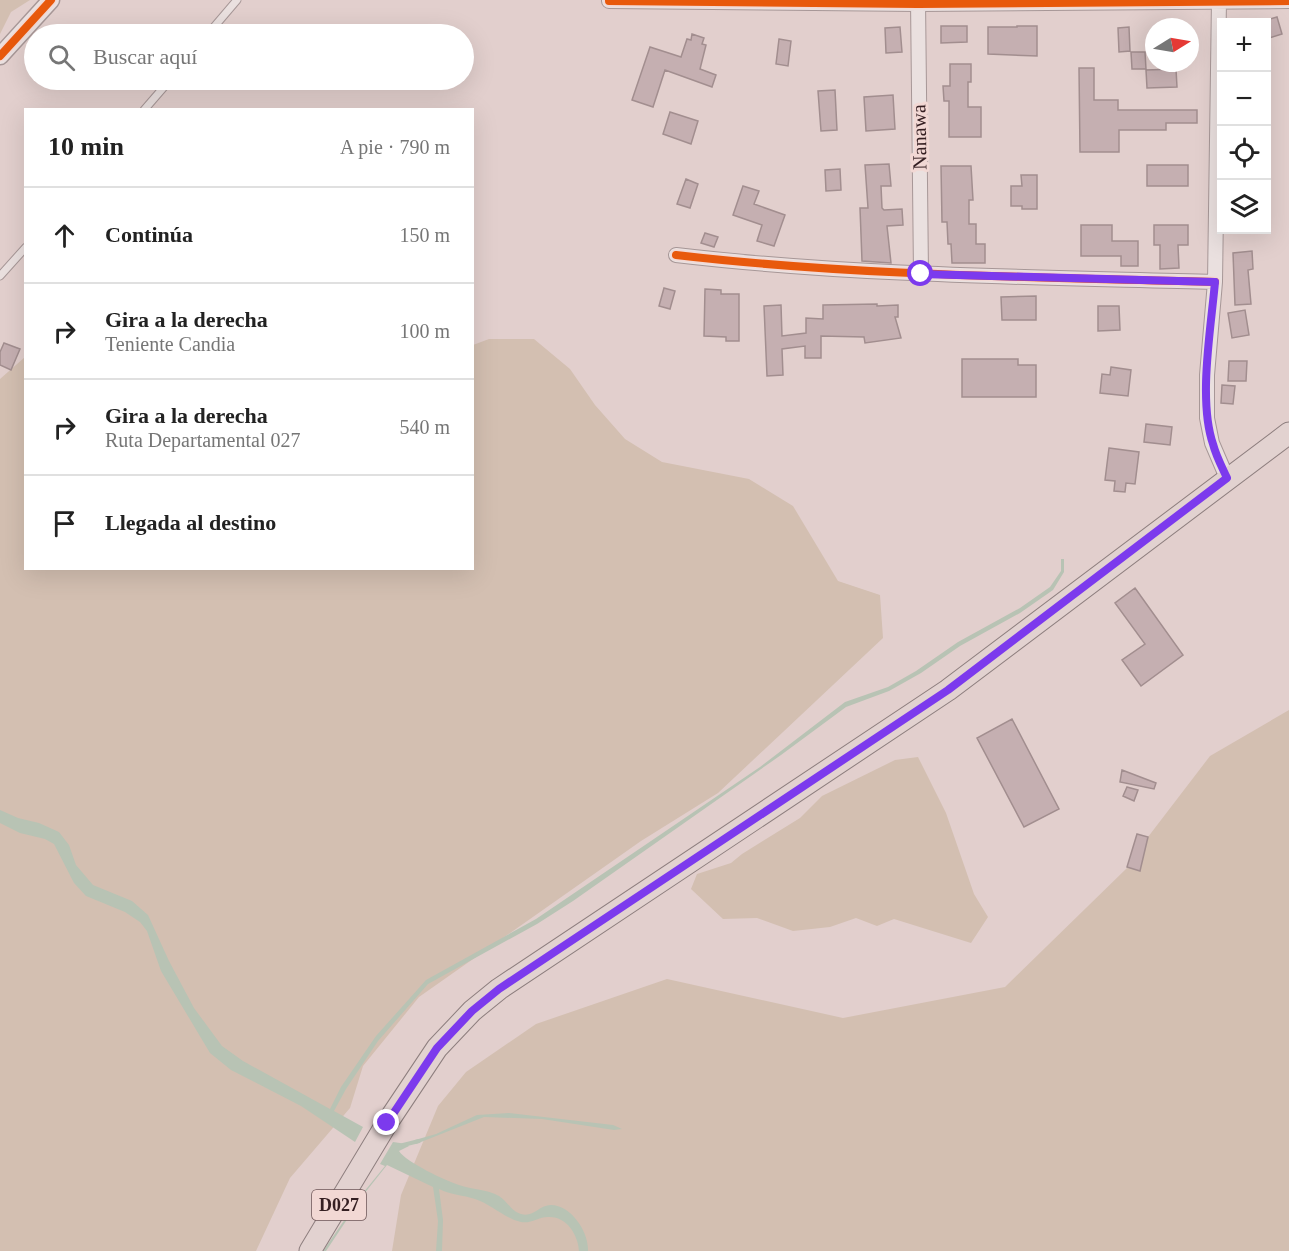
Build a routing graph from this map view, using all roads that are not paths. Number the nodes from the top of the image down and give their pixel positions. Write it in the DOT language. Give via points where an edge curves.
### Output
graph roads {
  1 [pos="51,0"];
  2 [pos="237,0"];
  3 [pos="609,1"];
  4 [pos="682,1"];
  5 [pos="1219,1"];
  6 [pos="918,2"];
  7 [pos="1289,2"];
  8 [pos="29,24"];
  9 [pos="217,24"];
  10 [pos="24,30"];
  11 [pos="0,56"];
  12 [pos="161,90"];
  13 [pos="146,108"];
  14 [pos="24,249"];
  15 [pos="676,255"];
  16 [pos="921,274"];
  17 [pos="0,276"];
  18 [pos="1215,282"];
  19 [pos="1289,433"];
  20 [pos="1227,478"];
  21 [pos="310,1251"];
  1 -- 8 [label="street"];
  2 -- 9 [label="lane"];
  3 -- 4 [label="street"];
  4 -- 6 [label="street"];
  5 -- 6 [label="street"];
  5 -- 7 [label="street"];
  5 -- 18 [label="street"];
  6 -- 16 [label="street, Nanawa"];
  10 -- 11 [label="street"];
  12 -- 13 [label="lane"];
  14 -- 17 [label="lane"];
  15 -- 16 [label="street" via="778,266"];
  16 -- 18 [label="street"];
  18 -- 20 [label="street" via="1207,418 1212,443"];
  19 -- 20 [label="main road, D027"];
  20 -- 21 [label="main road, D027" via="948,690 499,989 472,1011 437,1048"];
}
